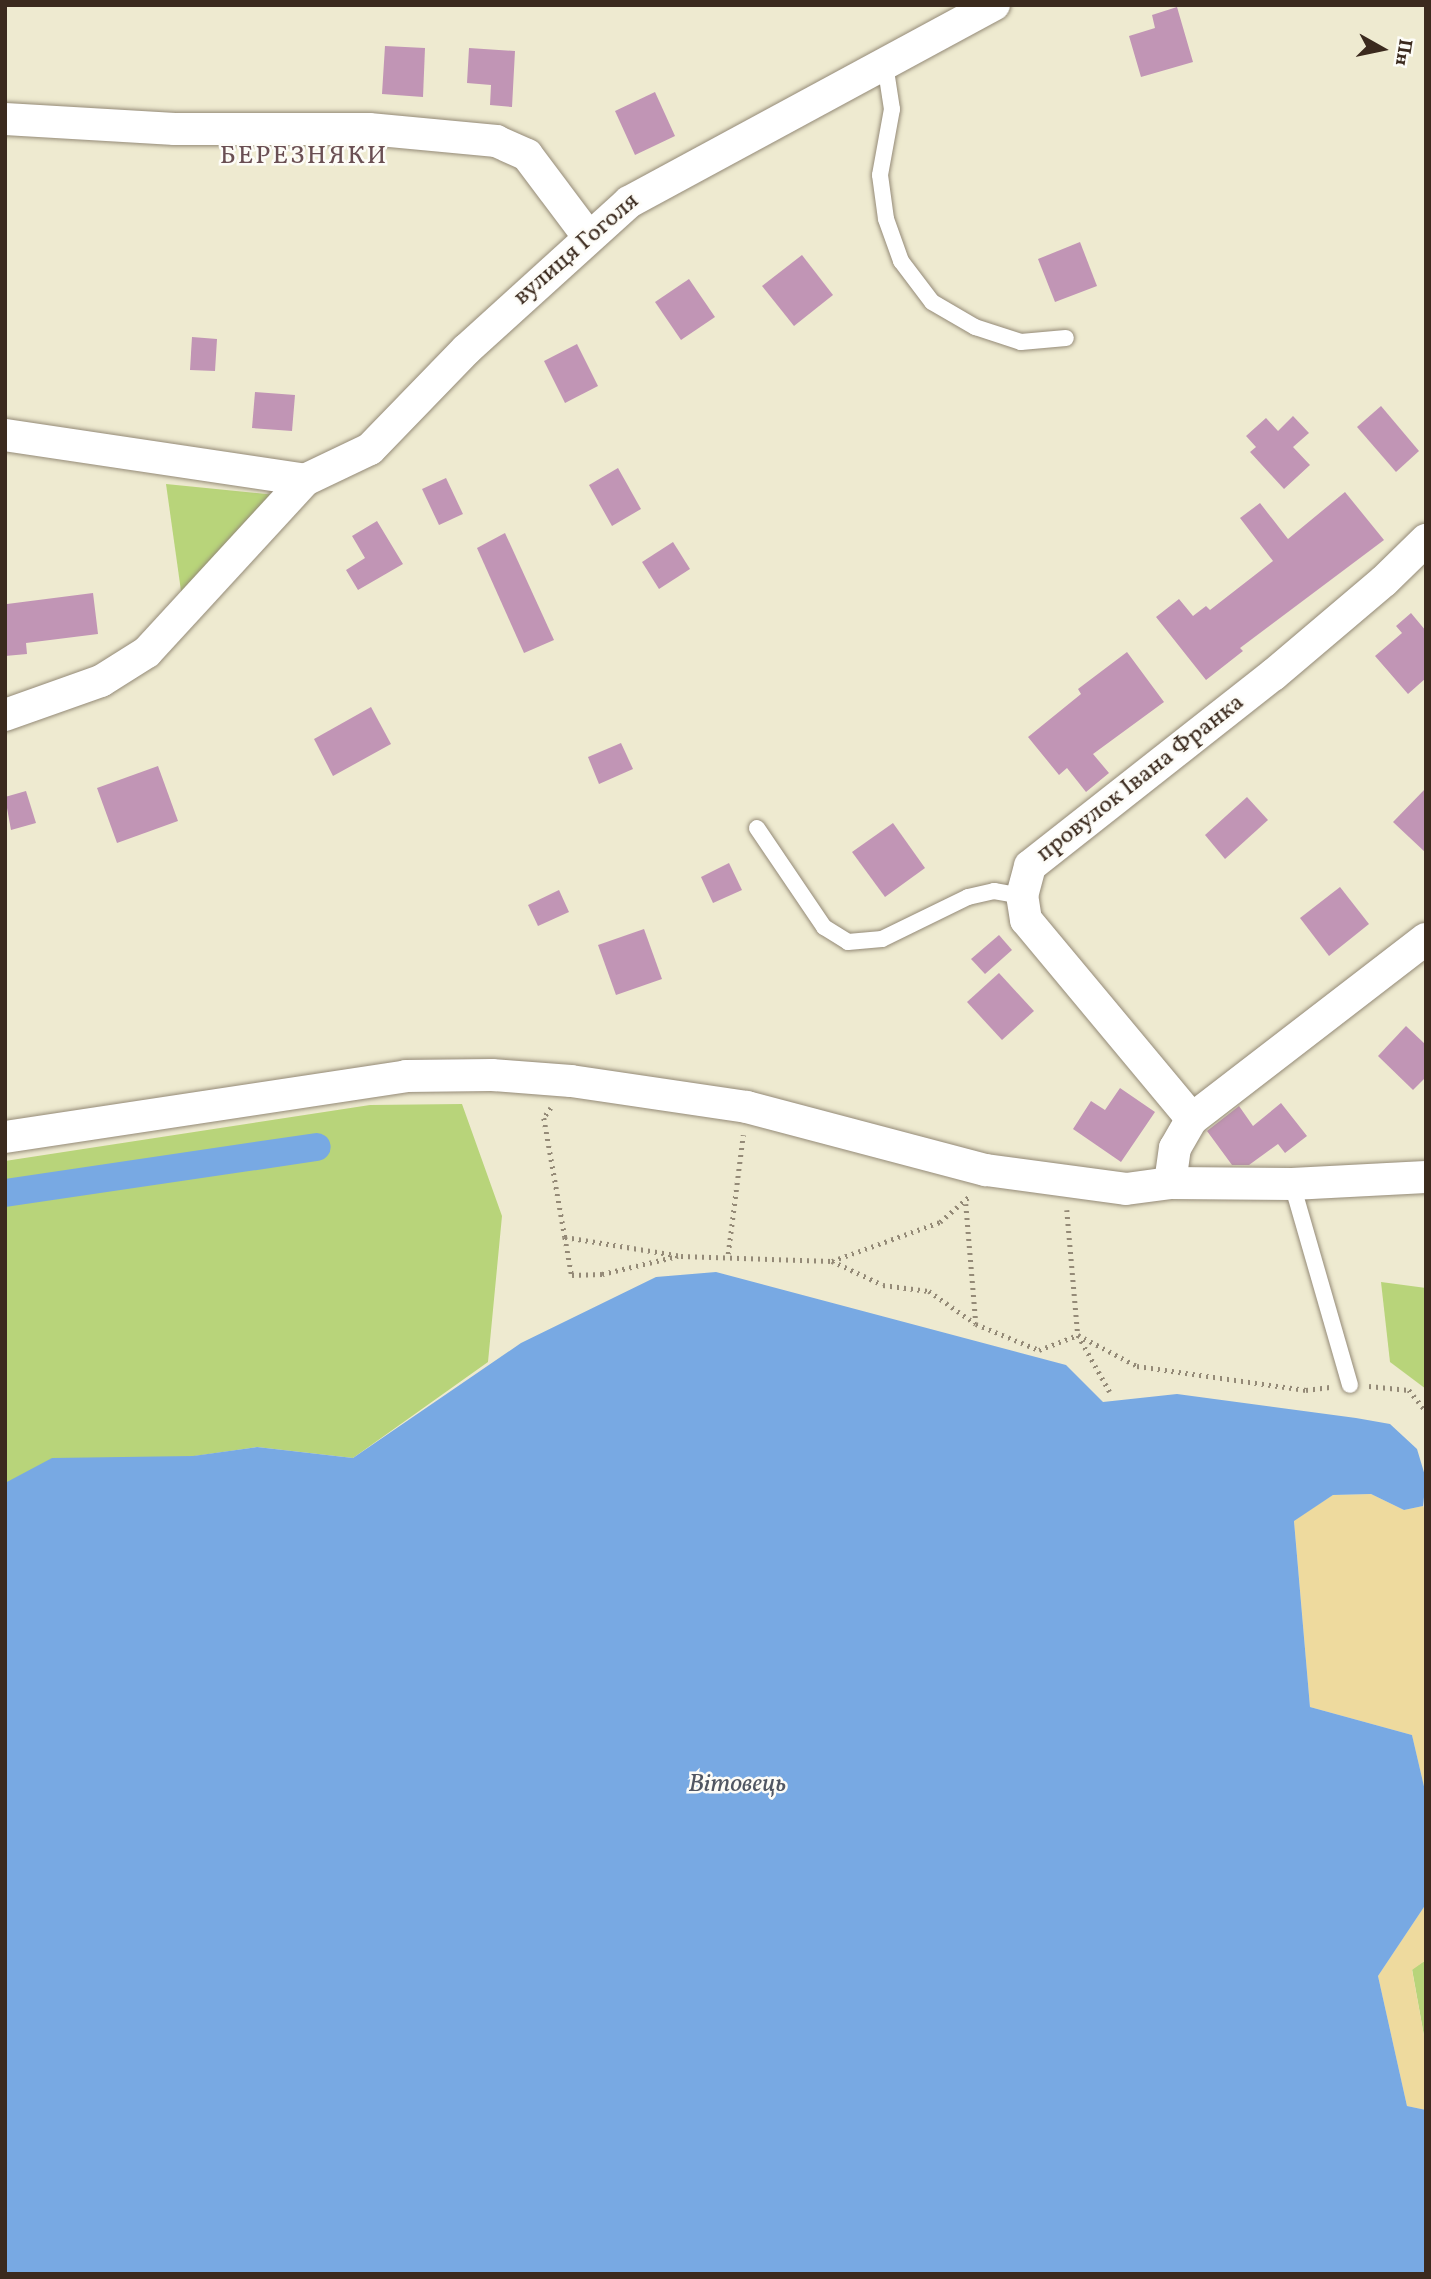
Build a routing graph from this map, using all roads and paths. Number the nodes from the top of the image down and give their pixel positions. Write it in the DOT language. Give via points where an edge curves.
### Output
graph roads {
  1 [pos="994,5"];
  2 [pos="885,64"];
  3 [pos="5,118"];
  4 [pos="587,234"];
  5 [pos="1066,338"];
  6 [pos="5,435"];
  7 [pos="305,480"];
  8 [pos="1426,540"];
  9 [pos="5,715"];
  10 [pos="757,828"];
  11 [pos="1022,896"];
  12 [pos="1426,939"];
  13 [pos="571,1081"];
  14 [pos="747,1107"];
  15 [pos="1192,1119"];
  16 [pos="5,1137"];
  17 [pos="986,1170"];
  18 [pos="1426,1177"];
  19 [pos="1064,1181"];
  20 [pos="1170,1184"];
  21 [pos="1292,1184"];
  22 [pos="966,1203"];
  23 [pos="565,1237"];
  24 [pos="727,1254"];
  25 [pos="681,1256"];
  26 [pos="832,1261"];
  27 [pos="976,1324"];
  28 [pos="1078,1335"];
  29 [pos="1350,1385"];
  30 [pos="1110,1392"];
  31 [pos="1426,1411"];
  1 -- 2 [label="street, вулиця Гоголя"];
  2 -- 4 [label="street, вулиця Гоголя" via="678,172"];
  2 -- 5 [label="lane" via="892,109 880,175 886,219 901,261 932,302 975,327 1021,342"];
  3 -- 4 [label="street" via="175,130 369,129 496,141 527,155"];
  4 -- 7 [label="street, вулиця Гоголя" via="370,449"];
  6 -- 7 [label="street"];
  7 -- 9 [label="street, вулиця Гоголя" via="147,652 101,681"];
  8 -- 11 [label="street, провулок Івана Франка" via="1273,675 1030,866"];
  10 -- 11 [label="lane" via="824,927 848,942 882,939 968,897 994,891"];
  11 -- 15 [label="street" via="1026,920"];
  12 -- 15 [label="street"];
  13 -- 14 [label="street"];
  13 -- 16 [label="street" via="492,1075 406,1076"];
  13 -- 23 [label="path" via="544,1118"];
  14 -- 17 [label="street"];
  14 -- 24 [label="path"];
  15 -- 20 [label="street" via="1175,1147"];
  17 -- 19 [label="street"];
  17 -- 22 [label="path"];
  18 -- 21 [label="street"];
  19 -- 20 [label="street" via="1126,1189"];
  19 -- 28 [label="path"];
  20 -- 21 [label="street"];
  21 -- 29 [label="lane"];
  22 -- 26 [label="path" via="940,1222"];
  22 -- 27 [label="path"];
  23 -- 25 [label="path"];
  23 -- 25 [label="path" via="572,1275 602,1274"];
  24 -- 25 [label="path"];
  24 -- 26 [label="path"];
  26 -- 27 [label="path" via="883,1285 929,1291"];
  27 -- 28 [label="path" via="1039,1350"];
  28 -- 29 [label="path" via="1136,1366 1306,1390"];
  28 -- 30 [label="path"];
  29 -- 31 [label="path" via="1409,1390"];
}
